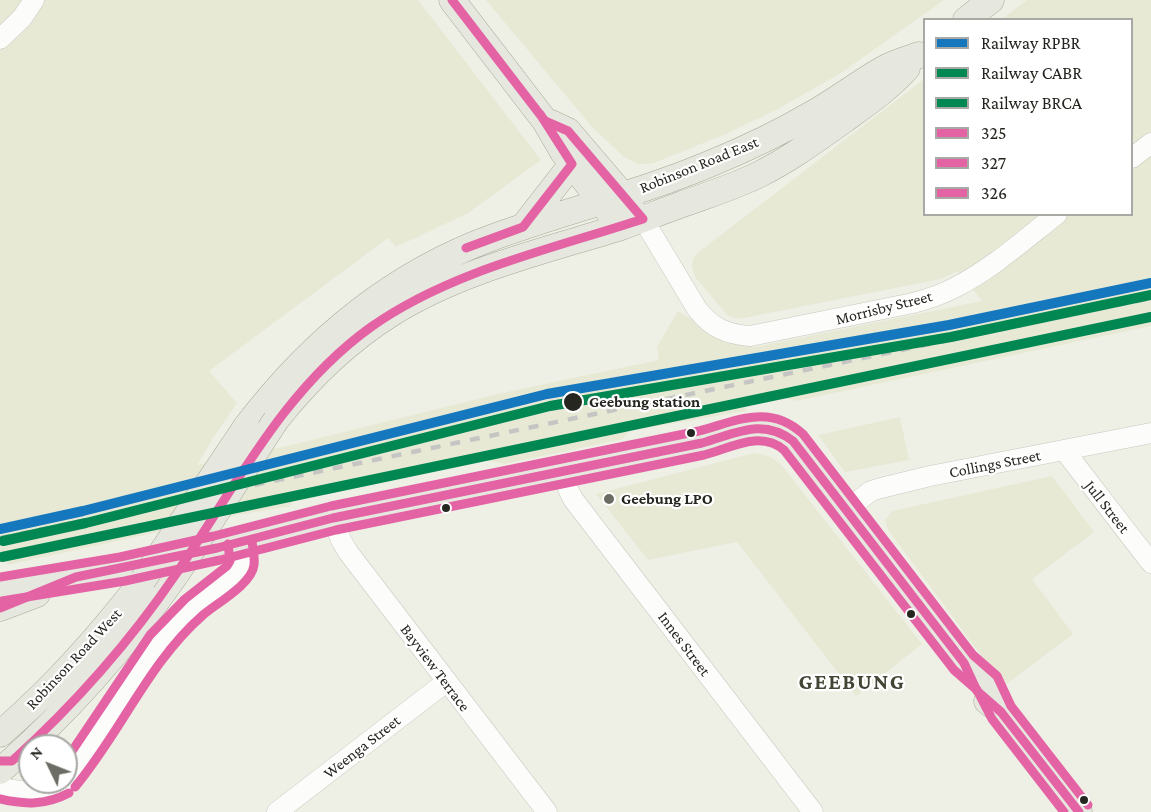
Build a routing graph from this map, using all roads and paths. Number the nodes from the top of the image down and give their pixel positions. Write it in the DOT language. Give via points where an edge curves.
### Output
graph roads {
  1 [pos="34,0"];
  2 [pos="452,0"];
  3 [pos="991,0"];
  4 [pos="968,18"];
  5 [pos="0,39"];
  6 [pos="922,53"];
  7 [pos="545,121"];
  8 [pos="1151,143"];
  9 [pos="1133,156"];
  10 [pos="572,164"];
  11 [pos="612,198"];
  12 [pos="1055,216"];
  13 [pos="631,223"];
  14 [pos="523,227"];
  15 [pos="276,420"];
  16 [pos="246,427"];
  17 [pos="1151,433"];
  18 [pos="1064,450"];
  19 [pos="565,471"];
  20 [pos="846,510"];
  21 [pos="333,518"];
  22 [pos="240,543"];
  23 [pos="1151,563"];
  24 [pos="76,578"];
  25 [pos="0,589"];
  26 [pos="0,608"];
  27 [pos="446,682"];
  28 [pos="0,734"];
  29 [pos="4,764"];
  30 [pos="78,765"];
  31 [pos="0,787"];
  32 [pos="18,790"];
  33 [pos="277,812"];
  34 [pos="547,812"];
  35 [pos="813,812"];
  36 [pos="1079,812"];
  1 -- 5 [label="street"];
  2 -- 7 [label="main road"];
  3 -- 4 [label="main road"];
  6 -- 11 [label="main road, Robinson Road East" via="887,67 813,114 747,148"];
  6 -- 13 [label="main road, Robinson Road East" via="895,82 786,160 737,185"];
  7 -- 10 [label="main road"];
  7 -- 11 [label="main road" via="568,130"];
  8 -- 9 [label="street"];
  10 -- 11 [label="main road"];
  10 -- 14 [label="main road"];
  11 -- 13 [label="main road"];
  11 -- 14 [label="main road, Robinson Road East"];
  12 -- 13 [label="street, Morrisby Street" via="979,274 934,297 750,336 724,333 713,326"];
  13 -- 15 [label="main road, Robinson Road East" via="480,272 393,313 328,362"];
  14 -- 16 [label="main road, Robinson Road East" via="433,263 376,298 303,360"];
  15 -- 29 [label="main road, Robinson Road West, bridge" via="177,573 130,637 63,713"];
  16 -- 28 [label="main road, Robinson Road West, bridge" via="143,580 93,643"];
  17 -- 18 [label="street, Collings Street"];
  18 -- 20 [label="street, Collings Street" via="880,488"];
  18 -- 23 [label="street, Jull Street"];
  19 -- 20 [label="main road" via="755,428 777,429 793,441"];
  19 -- 21 [label="main road"];
  19 -- 35 [label="street, Innes Street" via="573,499"];
  20 -- 36 [label="main road" via="964,663 987,684 1001,712"];
  21 -- 22 [label="main road"];
  21 -- 27 [label="street, Bayview Terrace" via="348,552"];
  22 -- 24 [label="main road"];
  22 -- 30 [label="street" via="242,564 237,574 169,631"];
  24 -- 25 [label="main road"];
  24 -- 26 [label="main road"];
  27 -- 33 [label="street, Weenga Street"];
  27 -- 34 [label="street, Bayview Terrace"];
  31 -- 32 [label="street"];
}
